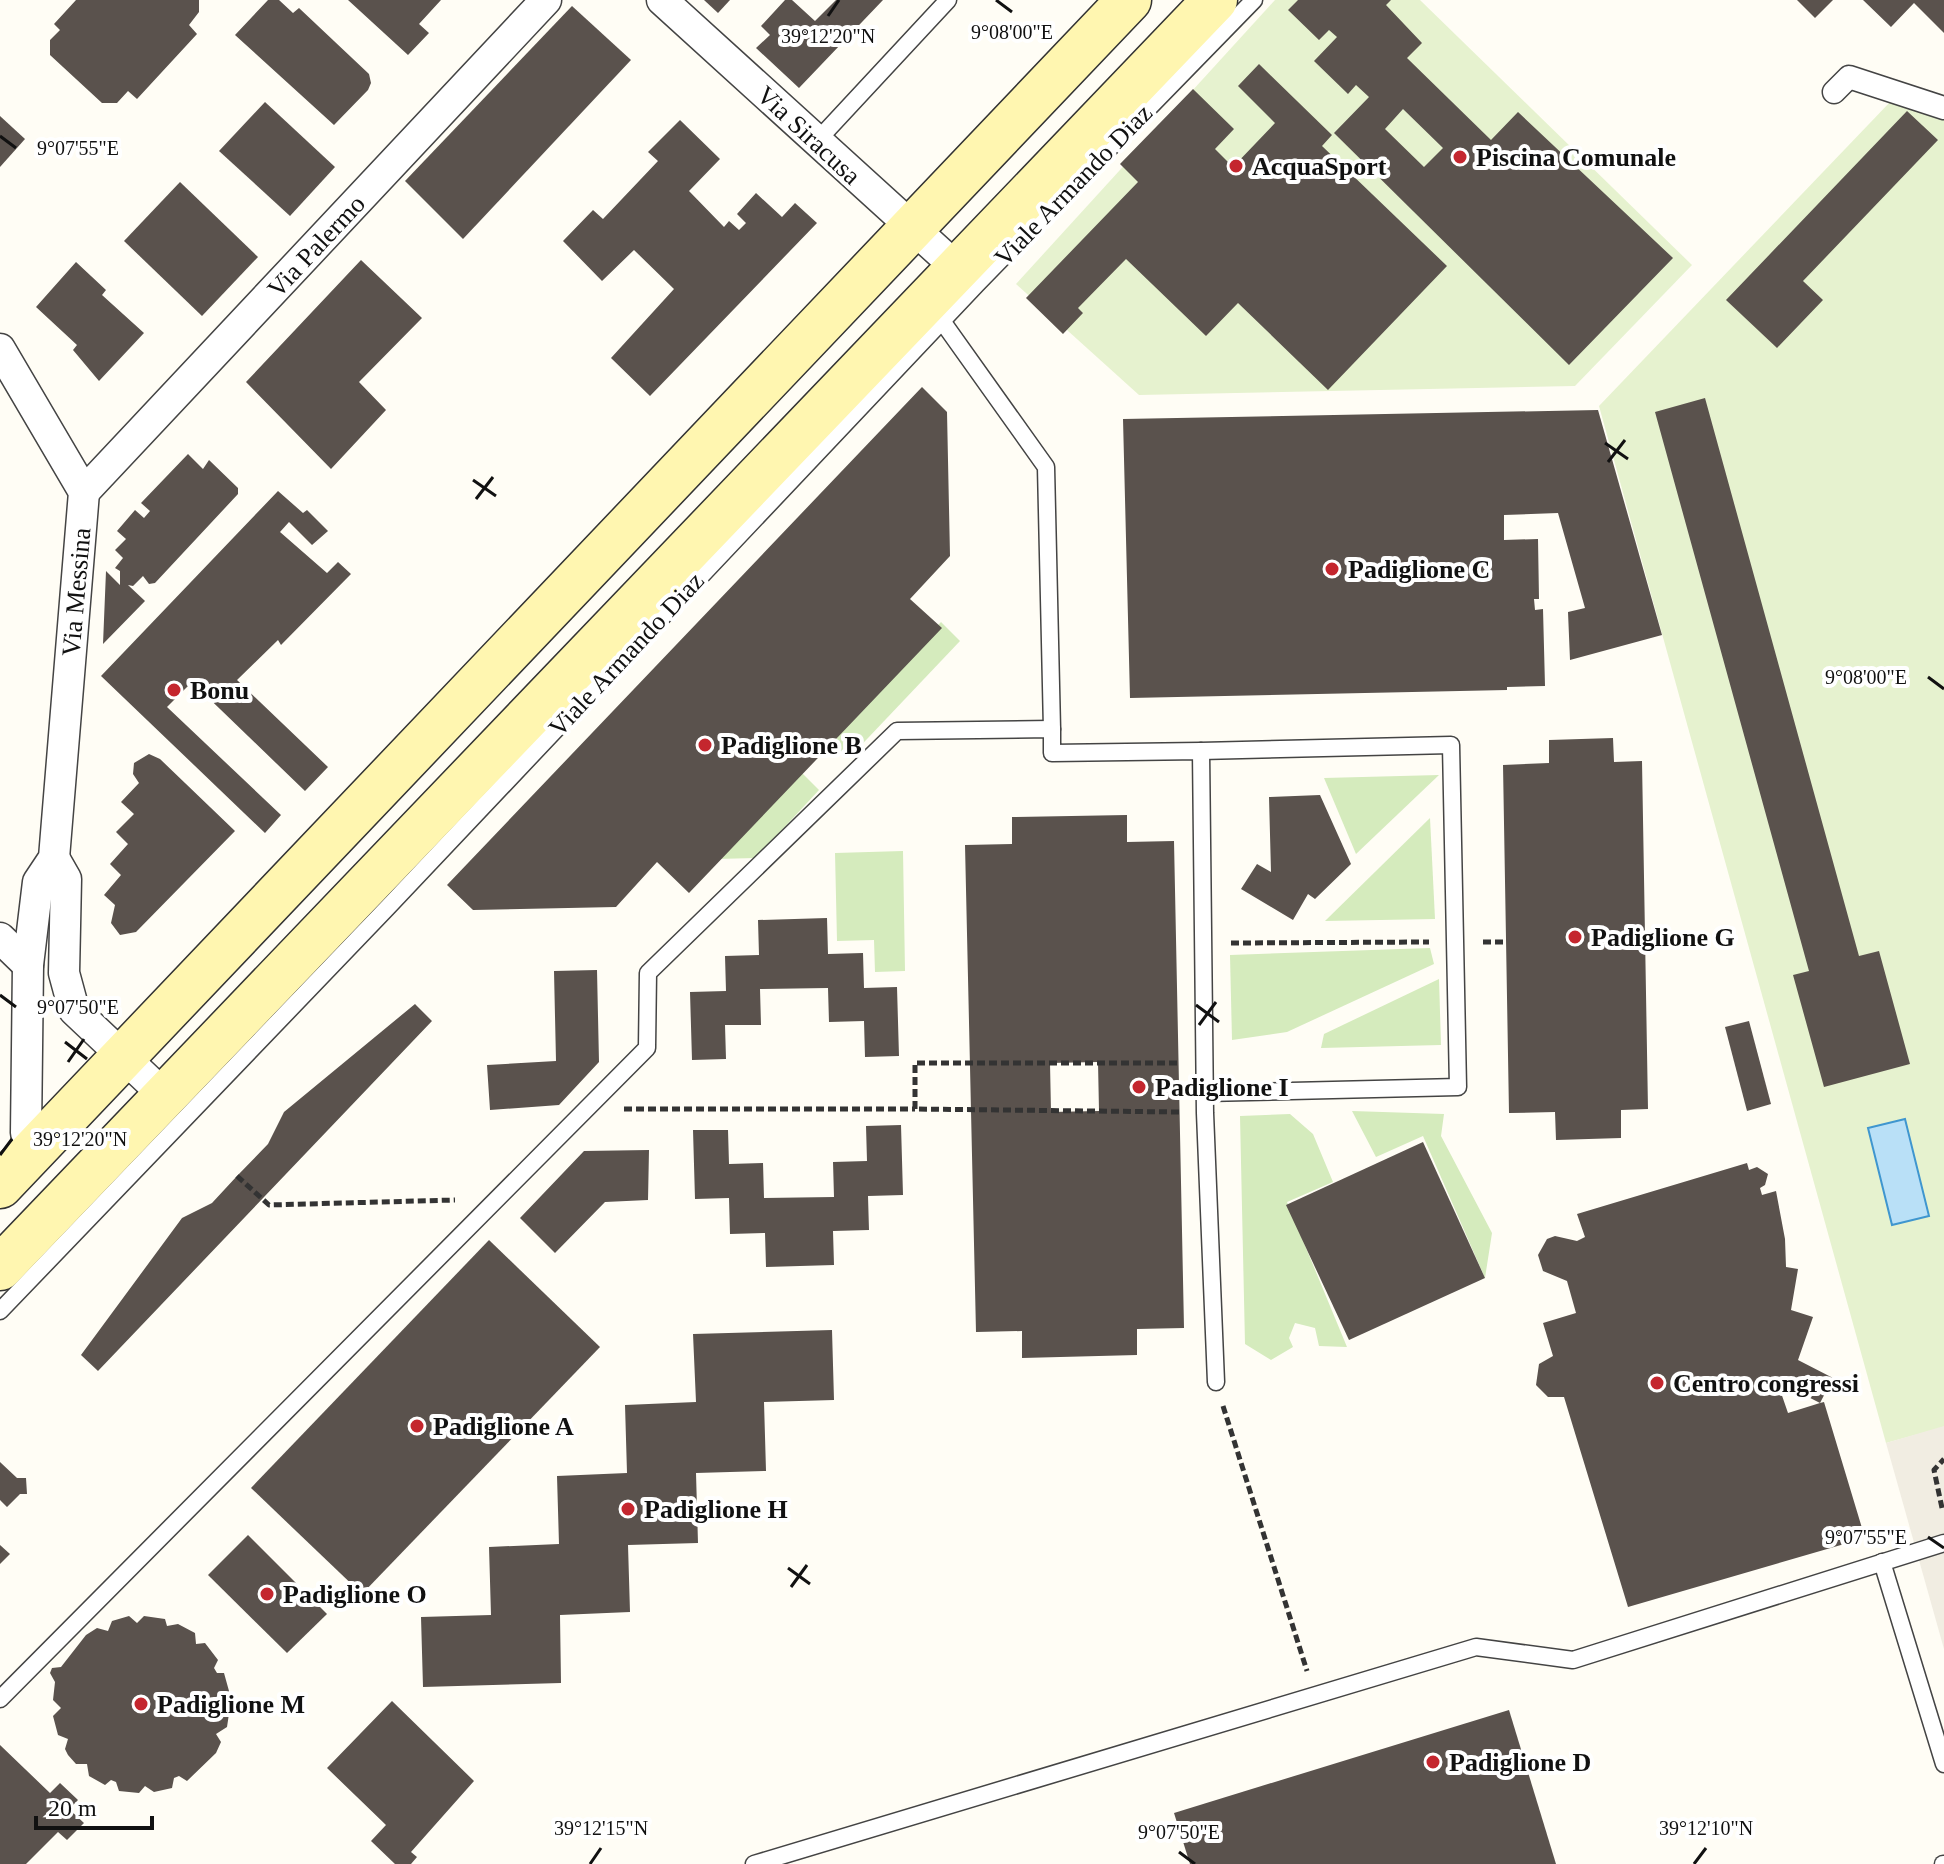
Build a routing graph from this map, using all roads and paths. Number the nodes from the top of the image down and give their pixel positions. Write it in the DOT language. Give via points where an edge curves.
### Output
graph roads {
  1 [pos="546,0"];
  2 [pos="662,0"];
  3 [pos="948,0"];
  4 [pos="1129,0"];
  5 [pos="1215,0"];
  6 [pos="1254,0"];
  7 [pos="1834,92"];
  8 [pos="1944,108"];
  9 [pos="816,142"];
  10 [pos="910,227"];
  11 [pos="957,268"];
  12 [pos="942,321"];
  13 [pos="0,349"];
  14 [pos="84,492"];
  15 [pos="1052,729"];
  16 [pos="1201,751"];
  17 [pos="54,858"];
  18 [pos="0,938"];
  19 [pos="1456,942"];
  20 [pos="1506,942"];
  21 [pos="1203,943"];
  22 [pos="28,965"];
  23 [pos="123,1057"];
  24 [pos="1204,1063"];
  25 [pos="1205,1093"];
  26 [pos="165,1096"];
  27 [pos="590,1109"];
  28 [pos="915,1109"];
  29 [pos="1205,1113"];
  30 [pos="36,1148"];
  31 [pos="237,1176"];
  32 [pos="0,1186"];
  33 [pos="500,1199"];
  34 [pos="0,1268"];
  35 [pos="0,1311"];
  36 [pos="1216,1382"];
  37 [pos="1944,1459"];
  38 [pos="1942,1508"];
  39 [pos="1944,1543"];
  40 [pos="1882,1562"];
  41 [pos="1315,1695"];
  42 [pos="0,1699"];
  43 [pos="1944,1764"];
  44 [pos="754,1864"];
  1 -- 14 [label="street, Via Palermo"];
  2 -- 9 [label="street, Via Siracusa"];
  3 -- 9 [label="lane"];
  4 -- 10 [label="main road"];
  5 -- 11 [label="main road, Viale Armando Diaz"];
  6 -- 12 [label="lane, Viale Armando Diaz"];
  7 -- 8 [label="street" via="1849,77"];
  9 -- 10 [label="street, Via Siracusa"];
  10 -- 11 [label="street, Via Siracusa"];
  10 -- 23 [label="main road"];
  11 -- 26 [label="main road, Viale Armando Diaz"];
  12 -- 15 [label="lane" via="1046,467"];
  12 -- 35 [label="lane, Viale Armando Diaz"];
  13 -- 14 [label="street, Via Messina"];
  14 -- 17 [label="street, Via Messina"];
  15 -- 16 [label="lane" via="1052,753"];
  15 -- 27 [label="lane" via="897,731 648,973 647,1048"];
  16 -- 19 [label="lane" via="1451,745"];
  16 -- 21 [label="lane"];
  17 -- 22 [label="street, Via Messina" via="38,882"];
  17 -- 23 [label="street, Via Messina" via="66,879 64,973 74,1010"];
  18 -- 22 [label="street"];
  19 -- 20 [label="path"];
  19 -- 21 [label="path"];
  19 -- 25 [label="lane" via="1458,1087"];
  21 -- 24 [label="lane"];
  22 -- 30 [label="street, Via Messina" via="26,1133"];
  23 -- 26 [label="street, Via Messina"];
  23 -- 30 [label="main road"];
  24 -- 25 [label="lane"];
  24 -- 28 [label="path" via="915,1063"];
  25 -- 29 [label="lane"];
  26 -- 34 [label="main road, Viale Armando Diaz"];
  27 -- 28 [label="path"];
  27 -- 33 [label="lane"];
  28 -- 29 [label="path"];
  29 -- 36 [label="lane"];
  30 -- 32 [label="main road"];
  31 -- 33 [label="path" via="269,1205"];
  33 -- 42 [label="lane"];
  36 -- 41 [label="path"];
  37 -- 38 [label="path" via="1934,1470"];
  39 -- 40 [label="lane"];
  40 -- 41 [label="lane" via="1573,1660 1476,1647"];
  40 -- 43 [label="lane"];
  41 -- 44 [label="lane"];
}
